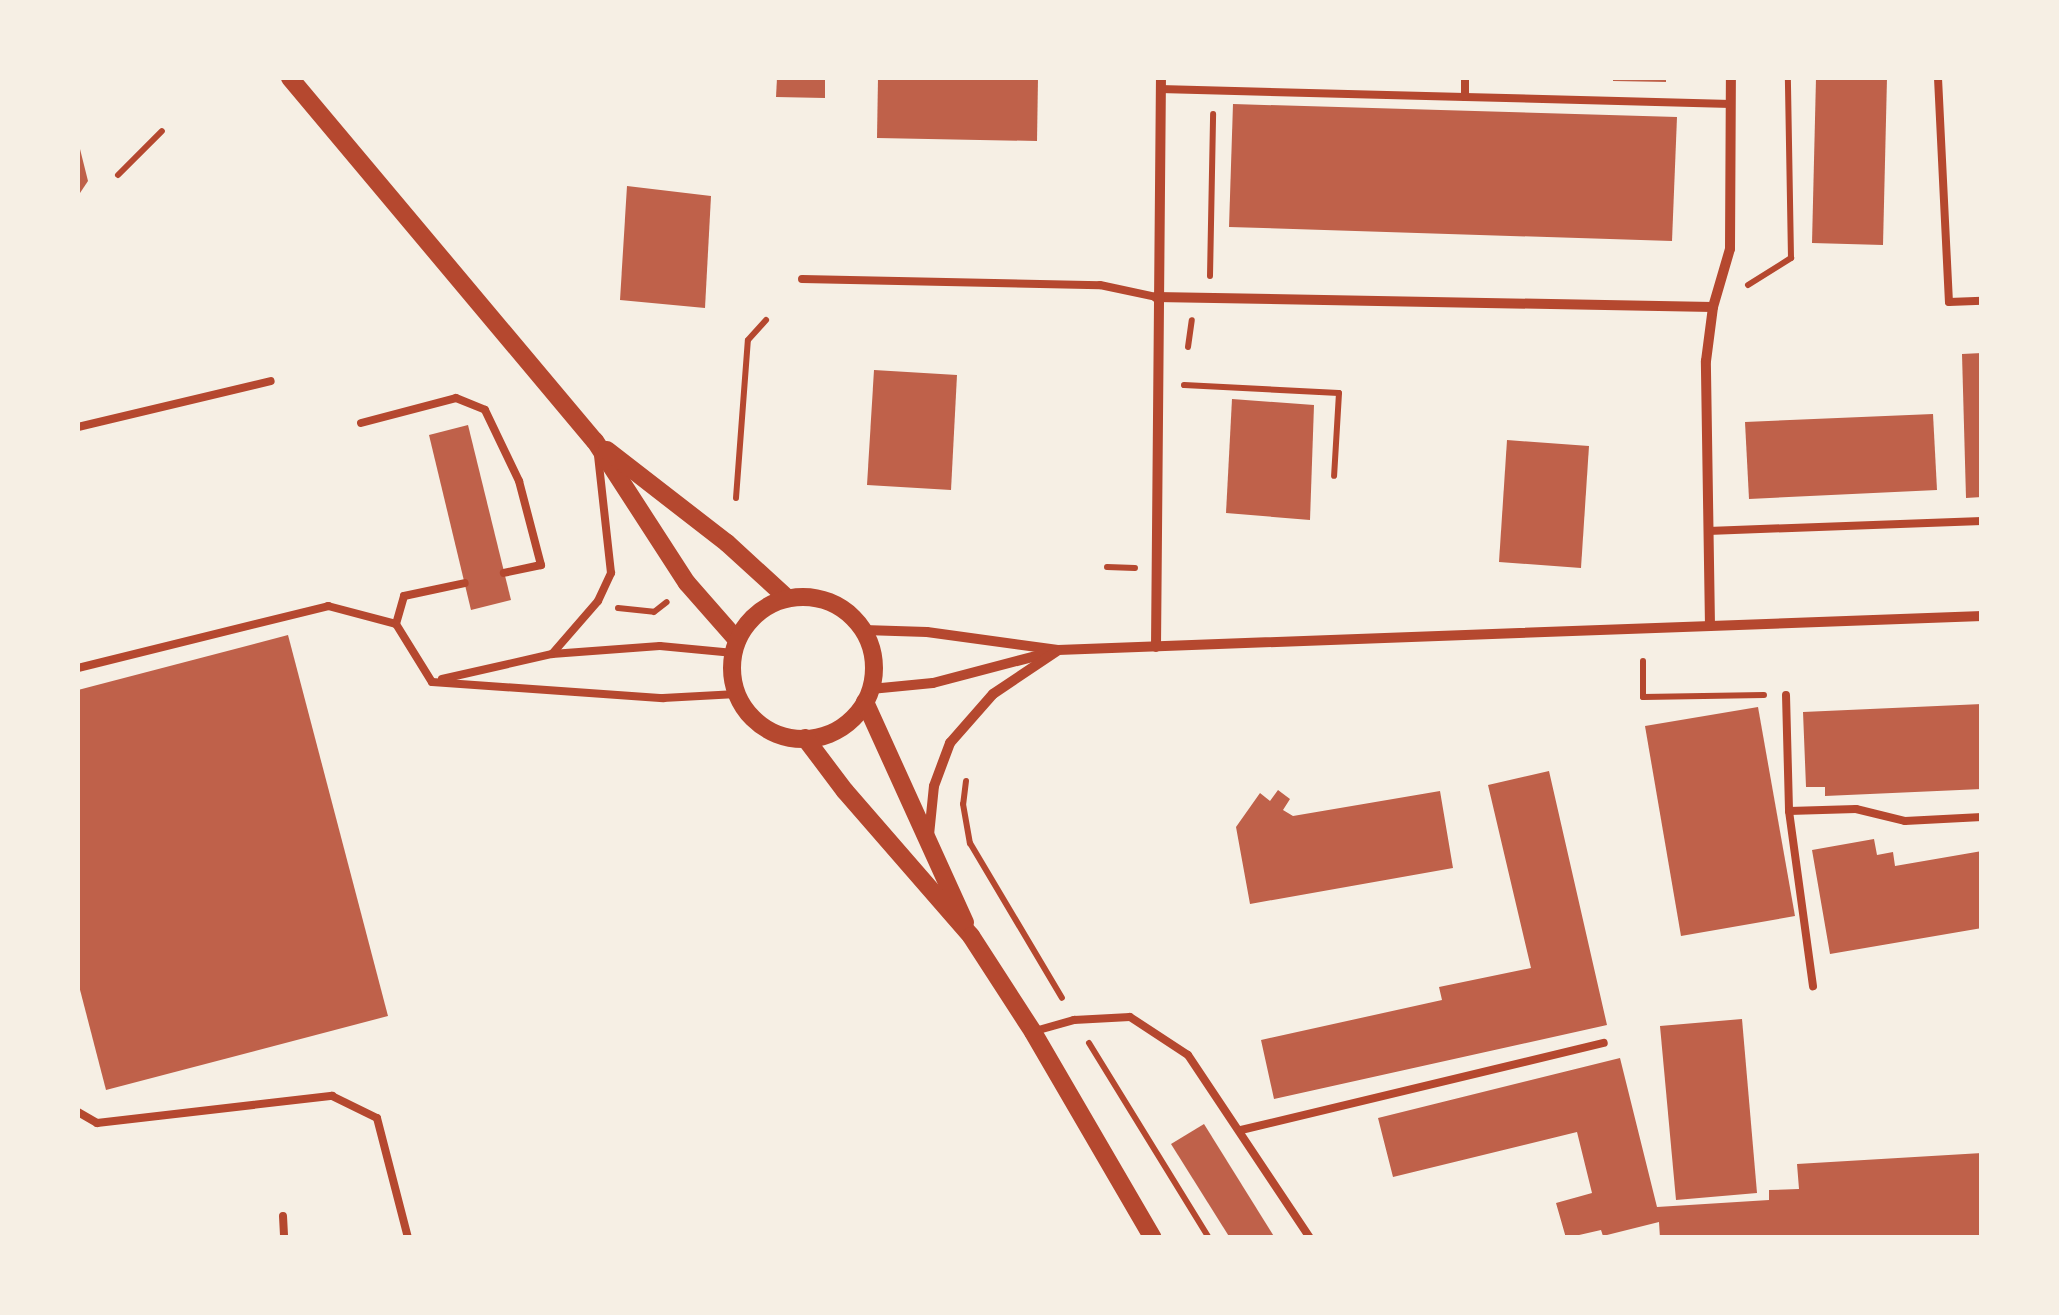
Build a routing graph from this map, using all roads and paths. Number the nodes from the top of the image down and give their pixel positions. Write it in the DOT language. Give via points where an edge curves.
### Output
graph roads {
  1 [pos="290,78"];
  2 [pos="1466,78"];
  3 [pos="1731,78"];
  4 [pos="1788,78"];
  5 [pos="1938,78"];
  6 [pos="1161,83"];
  7 [pos="1213,91"];
  8 [pos="1465,97"];
  9 [pos="1731,104"];
  10 [pos="162,131"];
  11 [pos="118,175"];
  12 [pos="802,279"];
  13 [pos="1156,296"];
  14 [pos="1198,298"];
  15 [pos="1982,300"];
  16 [pos="1713,307"];
  17 [pos="766,320"];
  18 [pos="271,381"];
  19 [pos="1183,385"];
  20 [pos="1183,403"];
  21 [pos="361,423"];
  22 [pos="78,428"];
  23 [pos="595,441"];
  24 [pos="1334,476"];
  25 [pos="736,498"];
  26 [pos="1982,520"];
  27 [pos="1708,532"];
  28 [pos="1107,567"];
  29 [pos="1136,568"];
  30 [pos="504,573"];
  31 [pos="465,583"];
  32 [pos="675,595"];
  33 [pos="787,598"];
  34 [pos="612,608"];
  35 [pos="1982,616"];
  36 [pos="396,624"];
  37 [pos="1710,626"];
  38 [pos="864,630"];
  39 [pos="735,646"];
  40 [pos="1156,647"];
  41 [pos="1058,650"];
  42 [pos="552,654"];
  43 [pos="1643,661"];
  44 [pos="78,668"];
  45 [pos="432,682"];
  46 [pos="737,694"];
  47 [pos="1786,694"];
  48 [pos="868,696"];
  49 [pos="805,738"];
  50 [pos="1788,811"];
  51 [pos="1982,817"];
  52 [pos="929,834"];
  53 [pos="971,936"];
  54 [pos="1814,986"];
  55 [pos="1033,1032"];
  56 [pos="1604,1043"];
  57 [pos="78,1112"];
  58 [pos="1242,1130"];
  59 [pos="284,1216"];
  60 [pos="284,1238"];
  61 [pos="408,1238"];
  62 [pos="1154,1238"];
  63 [pos="1310,1238"];
  1 -- 23 [label="street"];
  2 -- 8 [label="lane"];
  3 -- 9 [label="street"];
  4 -- 16 [label="path" via="1791,258"];
  5 -- 15 [label="lane" via="1949,302"];
  6 -- 7 [label="lane"];
  6 -- 13 [label="street"];
  7 -- 8 [label="lane"];
  7 -- 14 [label="path" via="1210,277"];
  8 -- 9 [label="lane"];
  9 -- 16 [label="street" via="1730,249"];
  10 -- 11 [label="path"];
  12 -- 13 [label="lane" via="1100,285"];
  13 -- 14 [label="street"];
  13 -- 40 [label="street"];
  14 -- 16 [label="street"];
  14 -- 19 [label="path"];
  16 -- 27 [label="street" via="1706,361"];
  17 -- 25 [label="path" via="748,340"];
  18 -- 22 [label="lane"];
  19 -- 20 [label="path"];
  19 -- 24 [label="path" via="1339,393"];
  21 -- 30 [label="lane" via="456,398 485,410 519,481 541,565"];
  23 -- 33 [label="street"];
  23 -- 39 [label="street"];
  23 -- 42 [label="lane" via="611,573 598,601"];
  26 -- 27 [label="lane"];
  27 -- 37 [label="street"];
  28 -- 29 [label="path"];
  31 -- 36 [label="lane" via="404,596"];
  32 -- 34 [label="path" via="654,612"];
  33 -- 38 [label="street" via="831,602"];
  33 -- 39 [label="street" via="766,607"];
  35 -- 37 [label="street"];
  36 -- 44 [label="lane" via="328,606"];
  36 -- 45 [label="lane"];
  37 -- 40 [label="street"];
  38 -- 41 [label="street"];
  38 -- 48 [label="street" via="872,649"];
  39 -- 42 [label="lane"];
  39 -- 46 [label="street"];
  40 -- 41 [label="street"];
  41 -- 48 [label="street"];
  41 -- 52 [label="street" via="993,694 950,743 934,786"];
  42 -- 45 [label="lane"];
  43 -- 47 [label="path" via="1644,697"];
  45 -- 46 [label="lane" via="663,698"];
  46 -- 49 [label="street" via="764,727"];
  47 -- 50 [label="lane"];
  48 -- 49 [label="street" via="840,728"];
  48 -- 52 [label="street"];
  49 -- 53 [label="street"];
  50 -- 51 [label="lane" via="1856,809 1904,820"];
  50 -- 54 [label="lane"];
  52 -- 53 [label="street"];
  53 -- 55 [label="street"];
  55 -- 58 [label="lane" via="1074,1020 1130,1018 1188,1055"];
  55 -- 62 [label="street"];
  56 -- 58 [label="lane"];
  57 -- 61 [label="lane" via="96,1123 332,1096 377,1118"];
  58 -- 63 [label="lane"];
  59 -- 60 [label="lane"];
}
